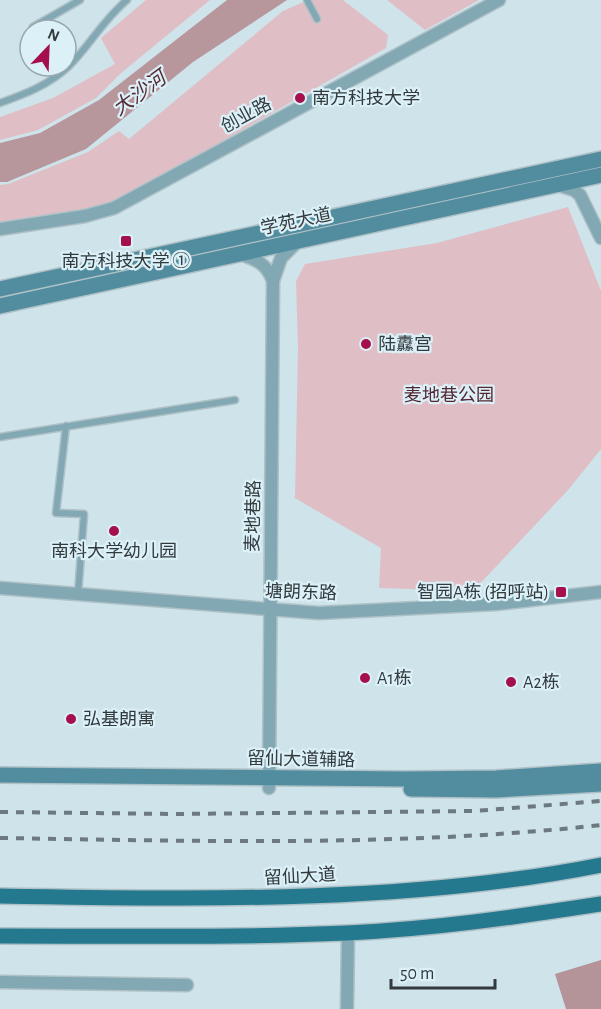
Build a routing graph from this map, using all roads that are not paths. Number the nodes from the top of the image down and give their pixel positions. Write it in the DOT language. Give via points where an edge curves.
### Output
graph roads {
  1 [pos="80,0"];
  2 [pos="127,0"];
  3 [pos="307,0"];
  4 [pos="499,0"];
  5 [pos="49,18"];
  6 [pos="317,19"];
  7 [pos="0,103"];
  8 [pos="601,159"];
  9 [pos="598,175"];
  10 [pos="556,184"];
  11 [pos="585,201"];
  12 [pos="0,229"];
  13 [pos="601,237"];
  14 [pos="298,241"];
  15 [pos="240,254"];
  16 [pos="273,281"];
  17 [pos="0,289"];
  18 [pos="0,306"];
  19 [pos="235,400"];
  20 [pos="66,426"];
  21 [pos="0,438"];
  22 [pos="0,588"];
  23 [pos="601,592"];
  24 [pos="78,594"];
  25 [pos="270,610"];
  26 [pos="601,771"];
  27 [pos="0,775"];
  28 [pos="269,783"];
  29 [pos="601,784"];
  30 [pos="0,785"];
  31 [pos="601,865"];
  32 [pos="0,896"];
  33 [pos="601,904"];
  34 [pos="348,933"];
  35 [pos="0,936"];
  36 [pos="0,982"];
  37 [pos="187,985"];
  38 [pos="347,1009"];
  1 -- 5 [label="lane"];
  2 -- 7 [label="lane" via="108,17 69,66 27,94"];
  3 -- 6 [label="lane"];
  4 -- 12 [label="street, 创业路" via="114,208"];
  8 -- 17 [label="main road, 学苑大道"];
  9 -- 10 [label="main road, 学苑大道"];
  9 -- 11 [label="street" via="587,188"];
  10 -- 11 [label="street" via="574,190"];
  10 -- 14 [label="main road, 学苑大道"];
  11 -- 13 [label="street"];
  14 -- 15 [label="main road, 学苑大道"];
  14 -- 16 [label="street, 麦地巷路" via="281,258"];
  15 -- 16 [label="street" via="263,264"];
  15 -- 18 [label="main road, 学苑大道"];
  16 -- 25 [label="street, 麦地巷路"];
  19 -- 20 [label="lane"];
  20 -- 21 [label="lane"];
  20 -- 24 [label="lane" via="56,513 84,514"];
  22 -- 24 [label="street, 塘朗东路"];
  23 -- 25 [label="street, 塘朗东路" via="496,604 319,613"];
  24 -- 25 [label="street, 塘朗东路"];
  25 -- 28 [label="street, 麦地巷路"];
  26 -- 28 [label="main road, 留仙大道辅路" via="496,778"];
  27 -- 28 [label="main road, 留仙大道辅路"];
  28 -- 29 [label="main road, 留仙大道辅路" via="496,790"];
  28 -- 30 [label="main road, 留仙大道辅路"];
  31 -- 32 [label="main road, 留仙大道" via="490,882 310,896"];
  33 -- 34 [label="main road"];
  34 -- 35 [label="main road"];
  34 -- 38 [label="street"];
  36 -- 37 [label="street"];
}
